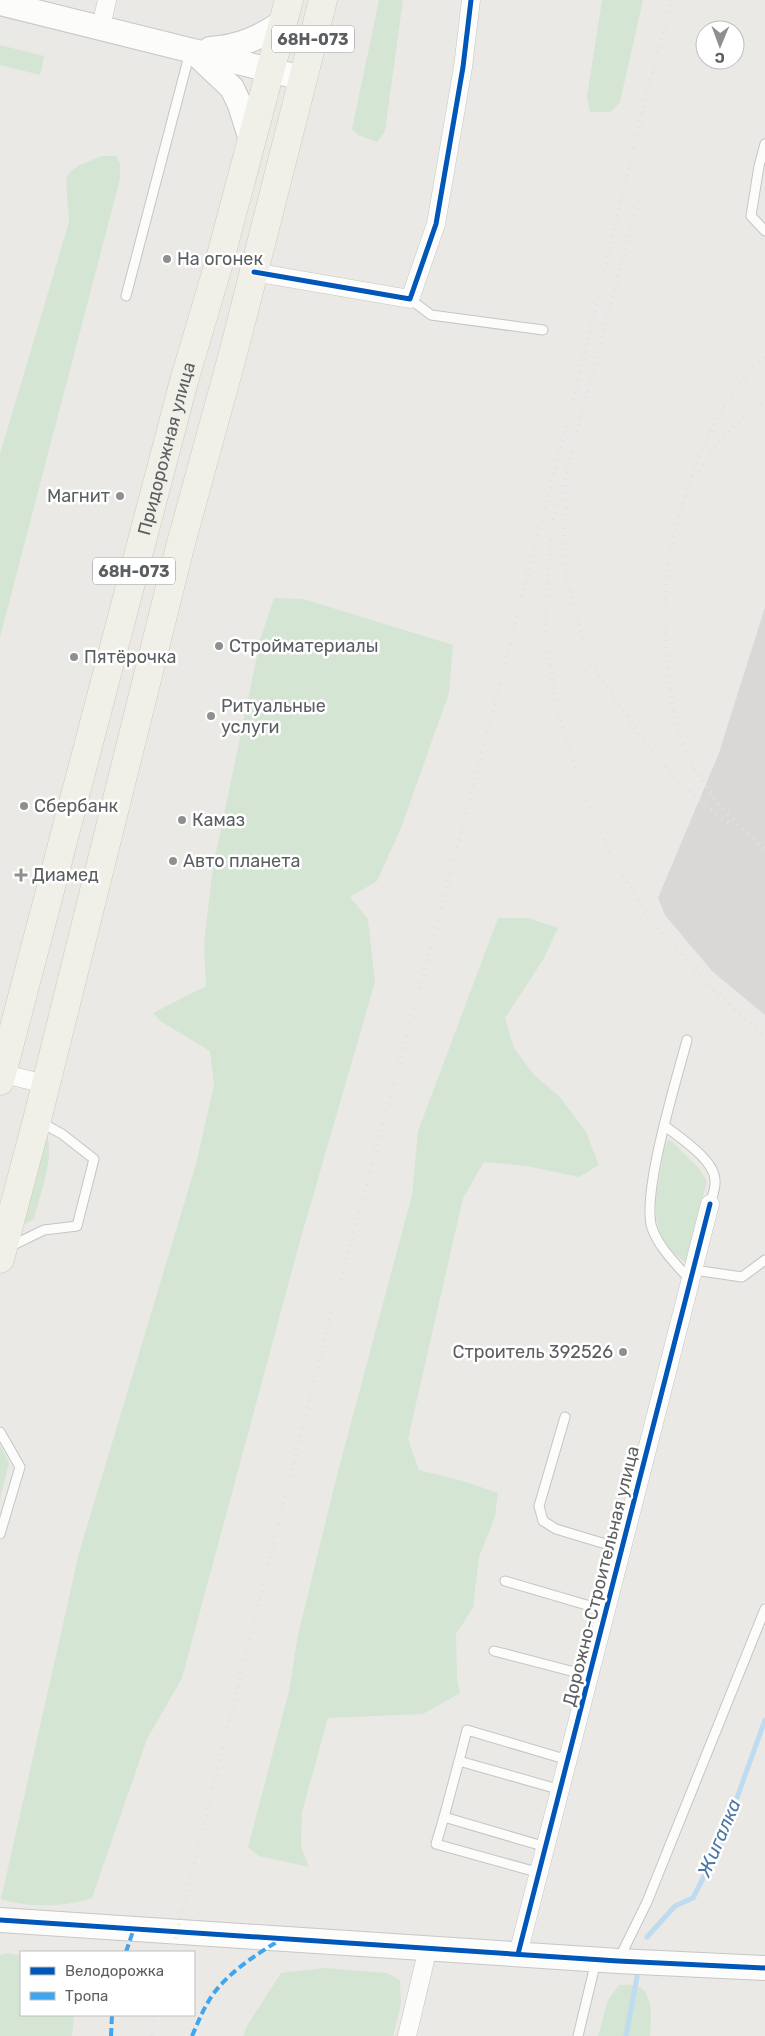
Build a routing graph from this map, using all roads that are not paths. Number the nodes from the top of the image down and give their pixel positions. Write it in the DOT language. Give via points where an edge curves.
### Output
graph roads {
  1 [pos="107,0"];
  2 [pos="323,0"];
  3 [pos="471,0"];
  4 [pos="0,3"];
  5 [pos="287,11"];
  6 [pos="100,27"];
  7 [pos="190,50"];
  8 [pos="271,70"];
  9 [pos="302,78"];
  10 [pos="252,143"];
  11 [pos="765,144"];
  12 [pos="765,231"];
  13 [pos="254,272"];
  14 [pos="126,296"];
  15 [pos="410,299"];
  16 [pos="543,330"];
  17 [pos="8,1023"];
  18 [pos="687,1040"];
  19 [pos="1,1076"];
  20 [pos="45,1084"];
  21 [pos="37,1120"];
  22 [pos="665,1126"];
  23 [pos="710,1204"];
  24 [pos="1,1255"];
  25 [pos="765,1260"];
  26 [pos="692,1275"];
  27 [pos="565,1416"];
  28 [pos="0,1432"];
  29 [pos="0,1534"];
  30 [pos="622,1549"];
  31 [pos="505,1581"];
  32 [pos="765,1608"];
  33 [pos="606,1611"];
  34 [pos="494,1651"];
  35 [pos="590,1676"];
  36 [pos="568,1760"];
  37 [pos="459,1762"];
  38 [pos="561,1790"];
  39 [pos="444,1817"];
  40 [pos="546,1847"];
  41 [pos="540,1873"];
  42 [pos="0,1920"];
  43 [pos="428,1948"];
  44 [pos="518,1954"];
  45 [pos="607,1960"];
  46 [pos="765,1968"];
  47 [pos="411,2035"];
  48 [pos="578,2036"];
  1 -- 6 [label="street"];
  2 -- 9 [label="main road, 68Н-073"];
  3 -- 15 [label="street" via="436,224"];
  4 -- 6 [label="street"];
  5 -- 7 [label="street" via="252,41 236,46"];
  5 -- 8 [label="main road, Придорожная улица / 68Н-073"];
  6 -- 7 [label="street"];
  7 -- 8 [label="street"];
  7 -- 10 [label="street" via="232,88"];
  7 -- 14 [label="lane"];
  8 -- 9 [label="street"];
  8 -- 10 [label="main road, Придорожная улица / 68Н-073"];
  9 -- 13 [label="main road, 68Н-073"];
  10 -- 17 [label="main road, Придорожная улица / 68Н-073"];
  11 -- 12 [label="lane" via="751,216"];
  13 -- 15 [label="street"];
  13 -- 20 [label="main road, 68Н-073" via="180,547"];
  15 -- 16 [label="lane" via="431,315"];
  17 -- 19 [label="main road, Придорожная улица / 68Н-073"];
  18 -- 22 [label="lane"];
  19 -- 20 [label="street"];
  20 -- 21 [label="main road, 68Н-073"];
  21 -- 24 [label="main road, 68Н-073"];
  21 -- 24 [label="lane" via="62,1134 94,1159 76,1226 44,1230"];
  22 -- 23 [label="lane" via="702,1156 713,1172 716,1181"];
  22 -- 26 [label="lane" via="650,1203 652,1228 668,1255"];
  23 -- 26 [label="street, Дорожно-Строительная улица"];
  25 -- 26 [label="lane" via="742,1277"];
  26 -- 30 [label="street, Дорожно-Строительная улица"];
  27 -- 30 [label="lane" via="539,1506 543,1520 556,1529"];
  28 -- 29 [label="lane" via="20,1467"];
  30 -- 33 [label="street, Дорожно-Строительная улица"];
  31 -- 33 [label="lane"];
  32 -- 45 [label="lane" via="647,1902"];
  33 -- 35 [label="street, Дорожно-Строительная улица"];
  34 -- 35 [label="lane"];
  35 -- 36 [label="street, Дорожно-Строительная улица"];
  36 -- 37 [label="lane" via="467,1730"];
  36 -- 38 [label="street, Дорожно-Строительная улица"];
  37 -- 38 [label="lane"];
  37 -- 39 [label="lane"];
  38 -- 40 [label="street, Дорожно-Строительная улица"];
  39 -- 40 [label="lane"];
  39 -- 41 [label="lane" via="436,1844"];
  40 -- 41 [label="street, Дорожно-Строительная улица"];
  41 -- 44 [label="street, Дорожно-Строительная улица"];
  42 -- 43 [label="street"];
  43 -- 44 [label="street"];
  43 -- 47 [label="street"];
  44 -- 45 [label="street"];
  45 -- 46 [label="street"];
  45 -- 48 [label="lane"];
}
